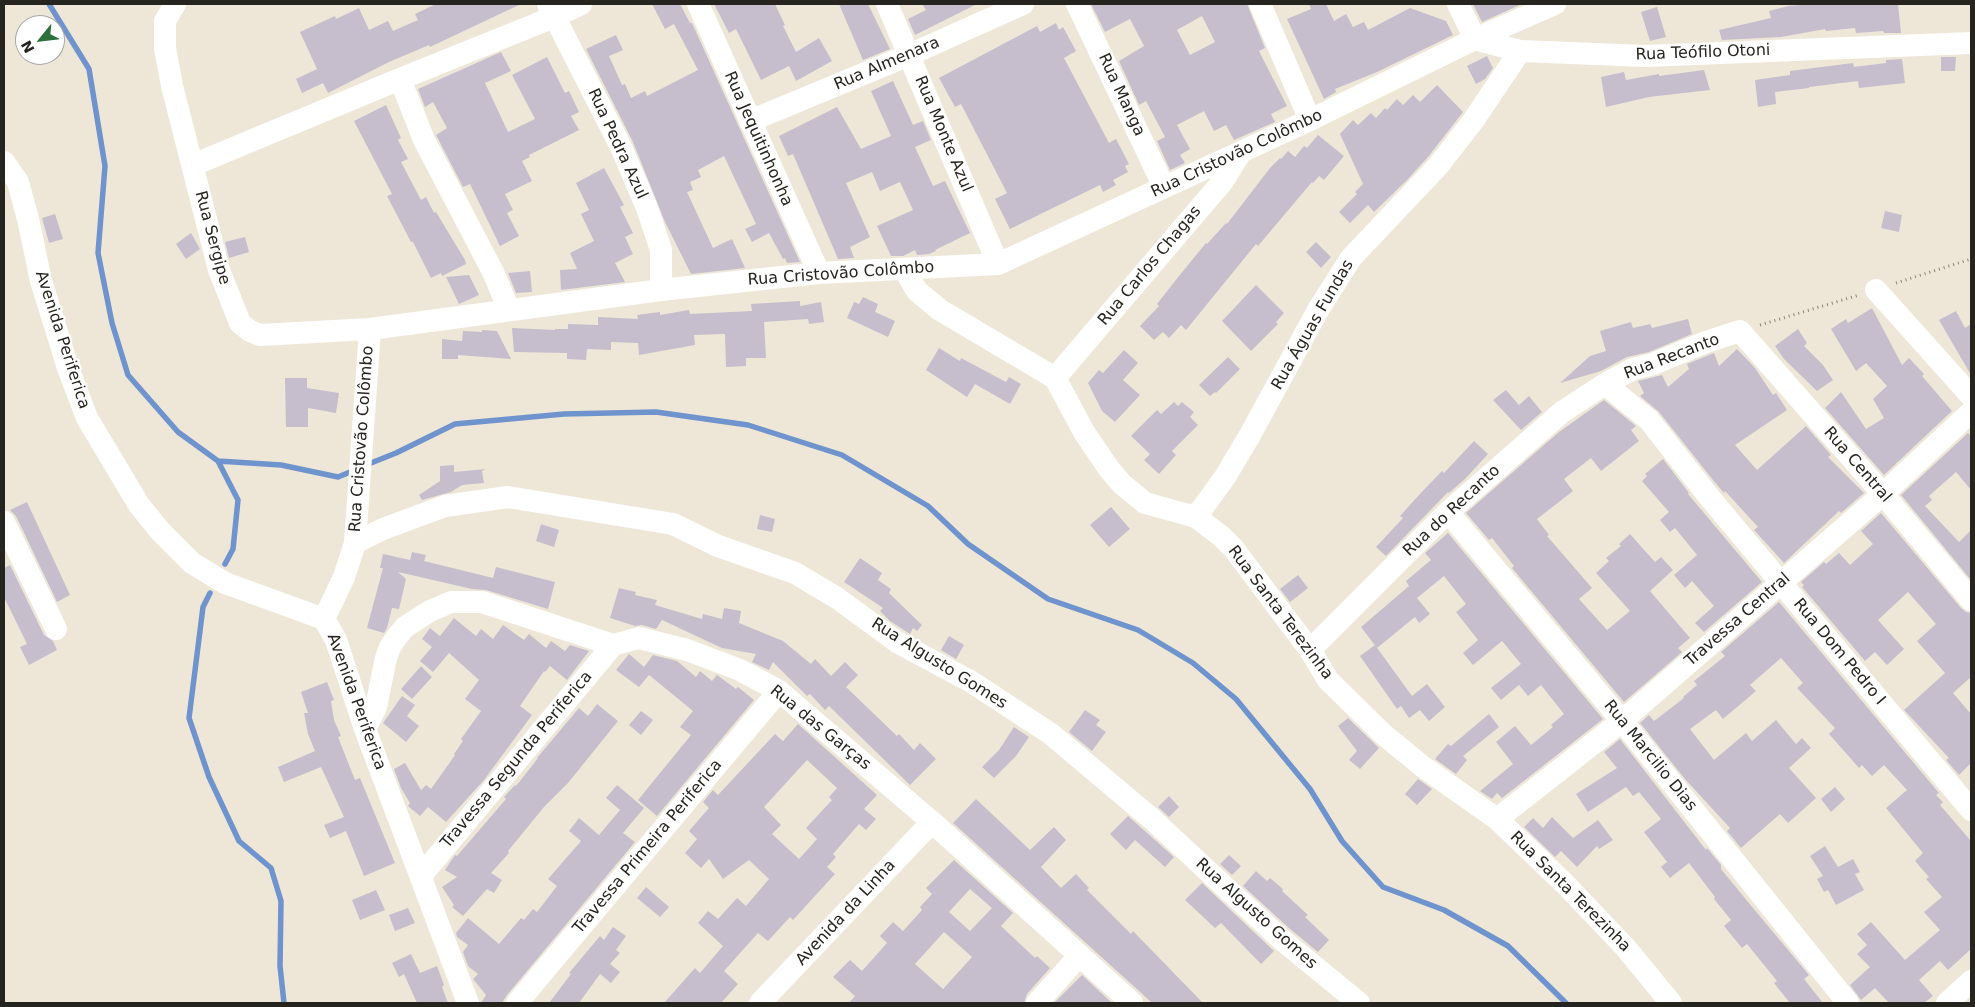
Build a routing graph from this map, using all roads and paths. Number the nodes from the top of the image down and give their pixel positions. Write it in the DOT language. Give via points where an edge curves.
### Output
graph roads {
  1 [pos="581,4"];
  2 [pos="698,4"];
  3 [pos="887,4"];
  4 [pos="1023,4"];
  5 [pos="1077,4"];
  6 [pos="1260,4"];
  7 [pos="1458,4"];
  8 [pos="1555,4"];
  9 [pos="551,10"];
  10 [pos="170,12"];
  11 [pos="1475,39"];
  12 [pos="1971,43"];
  13 [pos="1520,51"];
  14 [pos="909,55"];
  15 [pos="400,79"];
  16 [pos="1310,120"];
  17 [pos="750,121"];
  18 [pos="1241,152"];
  19 [pos="4,162"];
  20 [pos="193,165"];
  21 [pos="1164,187"];
  22 [pos="1971,259"];
  23 [pos="998,264"];
  24 [pos="904,270"];
  25 [pos="819,274"];
  26 [pos="661,290"];
  27 [pos="1876,290"];
  28 [pos="509,310"];
  29 [pos="370,329"];
  30 [pos="1740,331"];
  31 [pos="1055,378"];
  32 [pos="1605,384"];
  33 [pos="1971,396"];
  34 [pos="1971,412"];
  35 [pos="1883,494"];
  36 [pos="1448,512"];
  37 [pos="1196,517"];
  38 [pos="4,522"];
  39 [pos="355,543"];
  40 [pos="1782,583"];
  41 [pos="1971,600"];
  42 [pos="324,619"];
  43 [pos="56,629"];
  44 [pos="613,645"];
  45 [pos="1310,650"];
  46 [pos="779,691"];
  47 [pos="1622,721"];
  48 [pos="365,729"];
  49 [pos="1971,810"];
  50 [pos="1497,819"];
  51 [pos="932,822"];
  52 [pos="421,876"];
  53 [pos="1079,956"];
  54 [pos="1971,981"];
  55 [pos="468,1003"];
  56 [pos="517,1003"];
  57 [pos="760,1003"];
  58 [pos="1036,1003"];
  59 [pos="1132,1003"];
  60 [pos="1359,1003"];
  61 [pos="1671,1003"];
  62 [pos="1848,1003"];
  63 [pos="1948,1003"];
  1 -- 9 [label="street"];
  2 -- 17 [label="street, Rua Jequitinhonha"];
  3 -- 14 [label="street, Rua Monte Azul"];
  4 -- 14 [label="street, Rua Almenara"];
  5 -- 21 [label="street, Rua Manga"];
  6 -- 16 [label="street"];
  7 -- 11 [label="street"];
  8 -- 11 [label="street, Rua Cristovão Colômbo"];
  9 -- 15 [label="street"];
  9 -- 26 [label="street, Rua Pedra Azul" via="647,208 661,250"];
  10 -- 20 [label="street, Rua Sergipe" via="165,48"];
  11 -- 13 [label="street, Rua Teófilo Otoni"];
  11 -- 16 [label="street, Rua Cristovão Colômbo"];
  12 -- 13 [label="street, Rua Teófilo Otoni" via="1646,56"];
  13 -- 37 [label="street, Rua Águas Fundas" via="1438,166 1351,258 1318,310 1245,443"];
  14 -- 17 [label="street, Rua Almenara"];
  14 -- 23 [label="street, Rua Monte Azul"];
  15 -- 20 [label="street"];
  15 -- 28 [label="street" via="424,140"];
  16 -- 18 [label="street, Rua Cristovão Colômbo"];
  17 -- 25 [label="street, Rua Jequitinhonha"];
  18 -- 21 [label="street, Rua Cristovão Colômbo"];
  18 -- 31 [label="street, Rua Carlos Chagas" via="1223,181"];
  19 -- 42 [label="street, Avenida Periferica" via="18,182 41,280 87,418 139,505 192,563 225,583"];
  20 -- 29 [label="street, Rua Sergipe" via="219,270 240,323 260,335"];
  21 -- 23 [label="street, Rua Cristovão Colômbo"];
  22 -- 27 [label="path"];
  23 -- 24 [label="street, Rua Cristovão Colômbo"];
  24 -- 25 [label="street, Rua Cristovão Colômbo"];
  24 -- 31 [label="street" via="917,291 940,310"];
  25 -- 26 [label="street, Rua Cristovão Colômbo"];
  26 -- 28 [label="street, Rua Cristovão Colômbo"];
  27 -- 30 [label="path"];
  27 -- 33 [label="street"];
  28 -- 29 [label="street, Rua Cristovão Colômbo"];
  29 -- 39 [label="street, Rua Cristovão Colômbo"];
  30 -- 32 [label="street, Rua Recanto" via="1634,369"];
  30 -- 35 [label="street, Rua Central"];
  31 -- 37 [label="street, Rua Santa Terezinha" via="1084,432 1122,484 1145,502"];
  32 -- 36 [label="street, Rua do Recanto" via="1562,412"];
  32 -- 40 [label="street, Rua Dom Pedro I" via="1649,420"];
  34 -- 35 [label="street, Travessa Central"];
  35 -- 40 [label="street, Travessa Central"];
  35 -- 41 [label="street, Rua Central"];
  36 -- 45 [label="street, Rua do Recanto"];
  36 -- 47 [label="street, Rua Marcilio Dias"];
  37 -- 45 [label="street, Rua Santa Terezinha" via="1234,548"];
  38 -- 43 [label="street"];
  39 -- 42 [label="street, Rua Cristovão Colômbo" via="344,577"];
  39 -- 60 [label="street, Rua Algusto Gomes" via="445,506 508,497 673,524 718,546 795,573 837,598 897,642 970,681 1051,734 1153,820 1281,939"];
  40 -- 47 [label="street, Travessa Central"];
  40 -- 49 [label="street, Rua Dom Pedro I"];
  42 -- 48 [label="street, Avenida Periferica" via="336,640"];
  44 -- 46 [label="street, Rua das Garças" via="639,638 687,650 740,670"];
  44 -- 48 [label="street" via="482,602 451,602 430,611 393,642 386,658 376,707"];
  44 -- 52 [label="street, Travessa Segunda Periferica"];
  45 -- 50 [label="street, Rua Santa Terezinha" via="1328,680 1383,734"];
  46 -- 51 [label="street, Rua das Garças"];
  46 -- 56 [label="street, Travessa Primeira Periferica"];
  47 -- 50 [label="street, Travessa Central"];
  47 -- 62 [label="street, Rua Marcilio Dias"];
  48 -- 52 [label="street, Avenida Periferica"];
  50 -- 61 [label="street, Rua Santa Terezinha" via="1625,947"];
  51 -- 53 [label="street, Rua das Garças"];
  51 -- 57 [label="street, Avenida da Linha"];
  52 -- 55 [label="street, Avenida Periferica"];
  53 -- 58 [label="street"];
  53 -- 59 [label="street, Rua das Garças"];
  54 -- 63 [label="street"];
}
